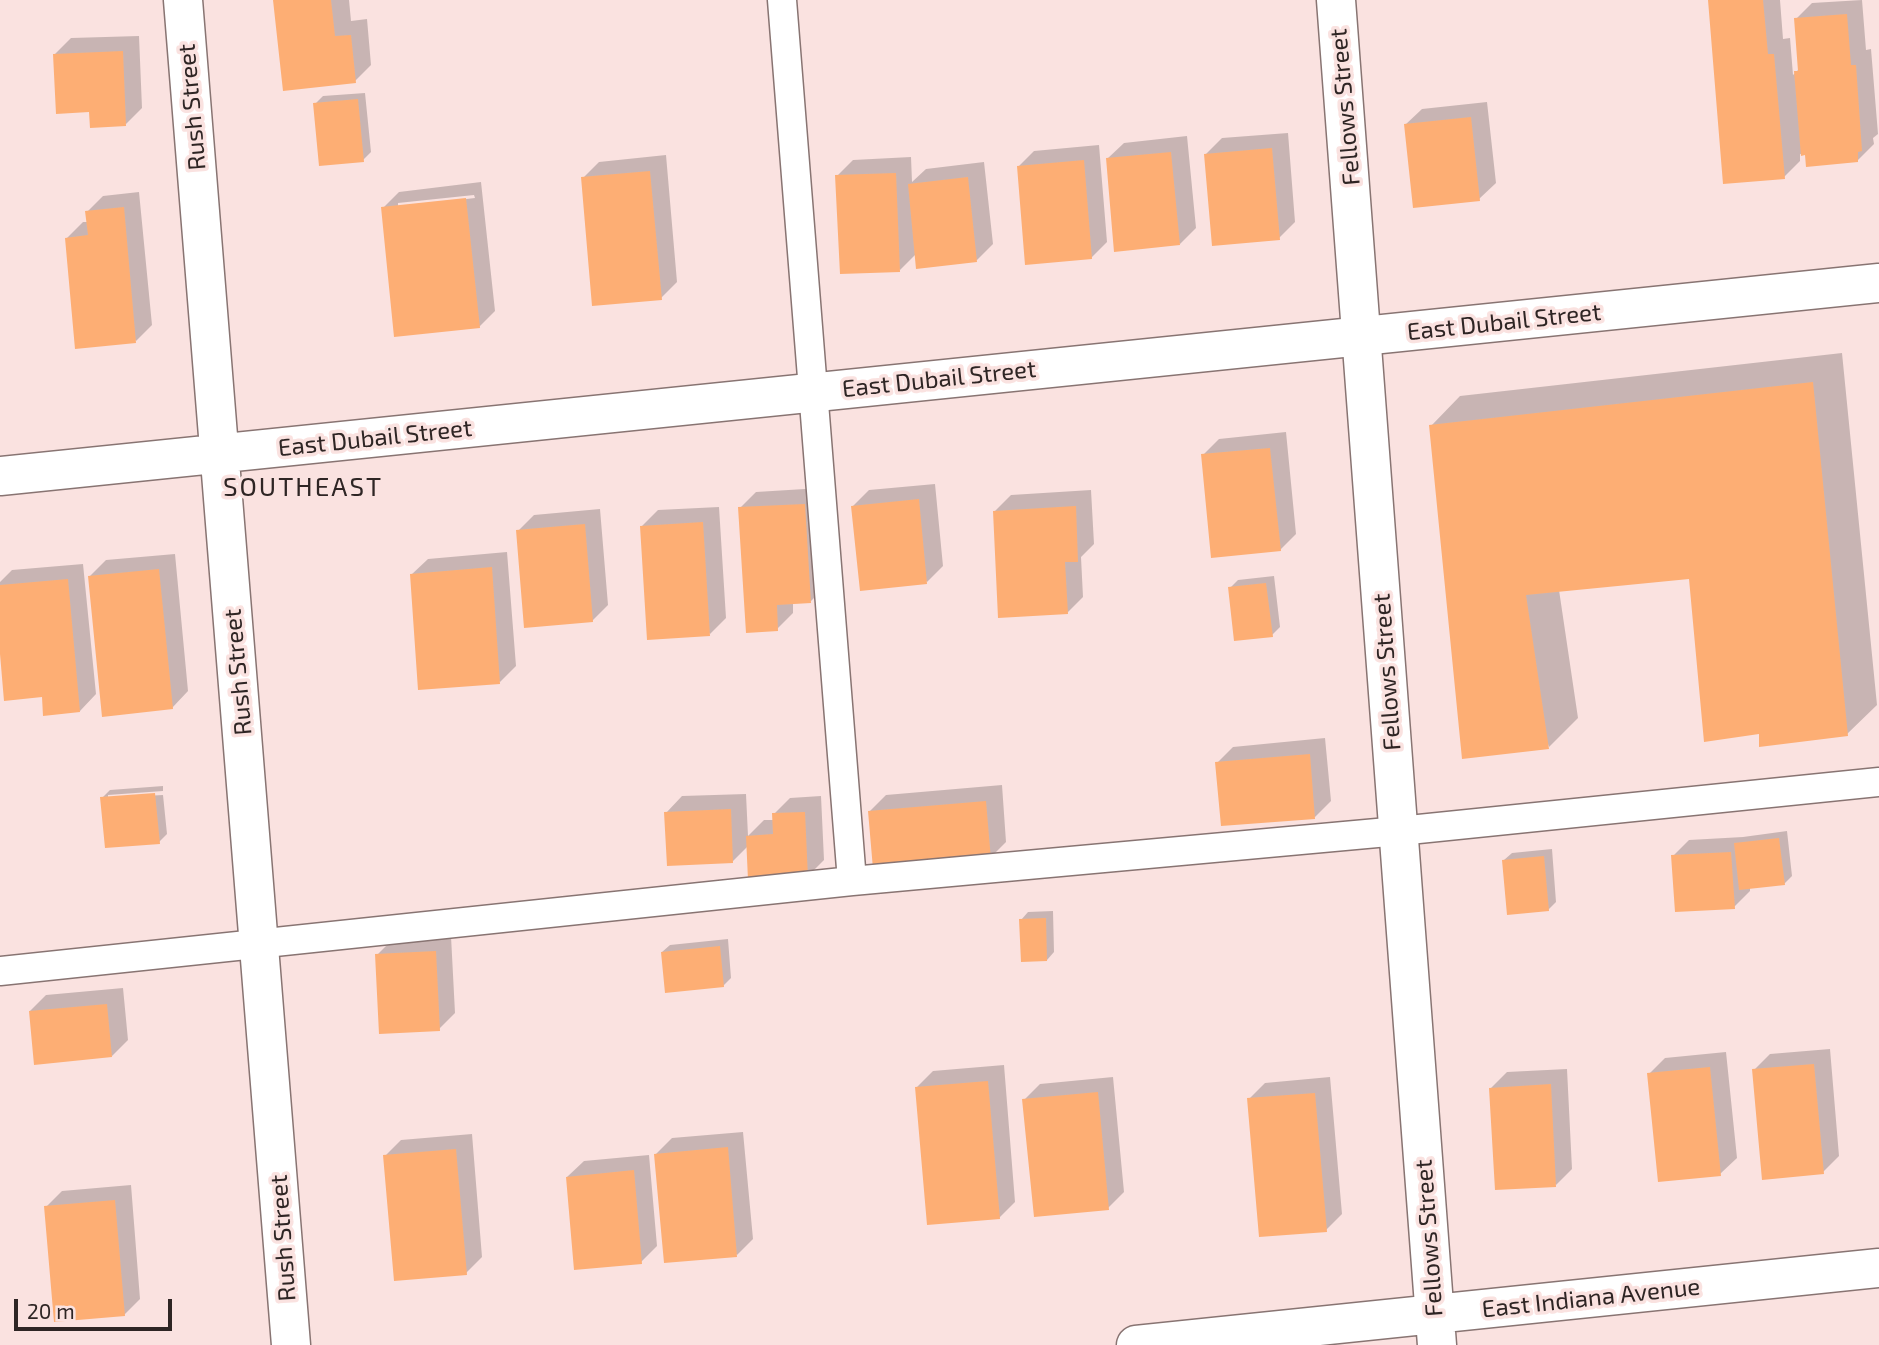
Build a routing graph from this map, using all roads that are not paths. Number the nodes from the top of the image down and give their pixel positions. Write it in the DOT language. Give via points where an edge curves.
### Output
graph roads {
  1 [pos="183,0"];
  2 [pos="782,0"];
  3 [pos="1336,0"];
  4 [pos="1879,283"];
  5 [pos="1363,336"];
  6 [pos="814,392"];
  7 [pos="219,454"];
  8 [pos="0,476"];
  9 [pos="1879,782"];
  10 [pos="1399,831"];
  11 [pos="852,881"];
  12 [pos="260,945"];
  13 [pos="0,971"];
  14 [pos="1879,1268"];
  15 [pos="1436,1329"];
  16 [pos="291,1345"];
  17 [pos="1136,1345"];
  1 -- 7 [label="street, Rush Street"];
  2 -- 6 [label="lane"];
  3 -- 5 [label="street, Fellows Street"];
  4 -- 5 [label="street, East Dubail Street"];
  5 -- 6 [label="street, East Dubail Street"];
  5 -- 10 [label="street, Fellows Street"];
  6 -- 7 [label="street, East Dubail Street"];
  6 -- 11 [label="lane"];
  7 -- 8 [label="street, East Dubail Street"];
  7 -- 12 [label="street, Rush Street"];
  9 -- 10 [label="lane"];
  10 -- 11 [label="lane"];
  10 -- 15 [label="street, Fellows Street"];
  11 -- 12 [label="lane"];
  12 -- 13 [label="lane"];
  12 -- 16 [label="street, Rush Street"];
  14 -- 15 [label="street, East Indiana Avenue"];
  15 -- 17 [label="street, East Indiana Avenue"];
}
